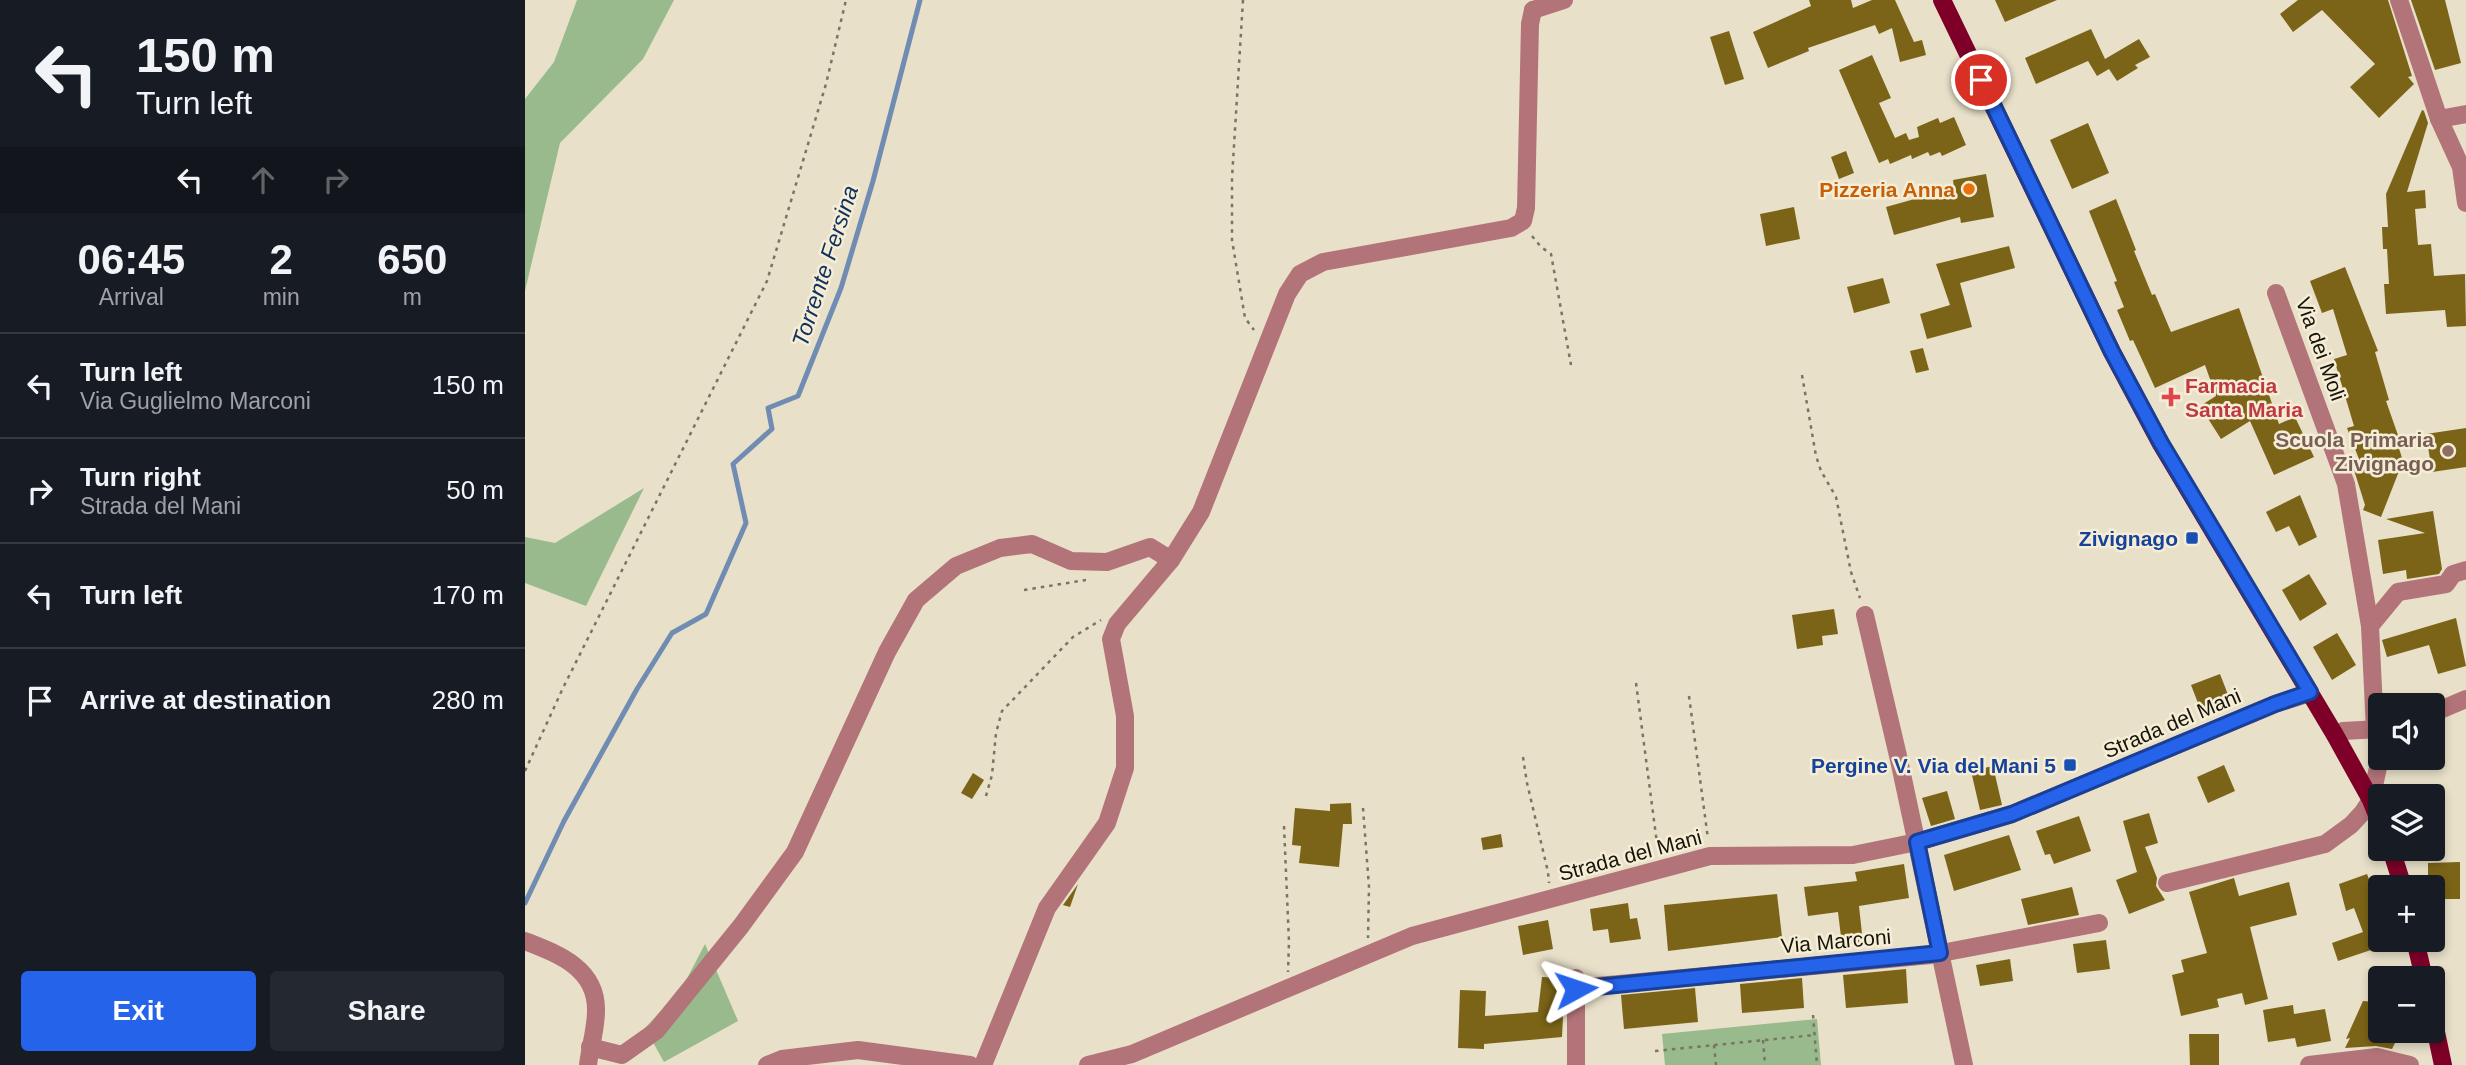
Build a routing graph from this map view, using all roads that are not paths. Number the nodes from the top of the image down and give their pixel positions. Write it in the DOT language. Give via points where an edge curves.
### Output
graph roads {
  1 [pos="1564,0"];
  2 [pos="1942,0"];
  3 [pos="2399,0"];
  4 [pos="1530,5"];
  5 [pos="2466,114"];
  6 [pos="2439,119"];
  7 [pos="2465,190"];
  8 [pos="2276,293"];
  9 [pos="1171,560"];
  10 [pos="2466,569"];
  11 [pos="1865,615"];
  12 [pos="2370,626"];
  13 [pos="2310,692"];
  14 [pos="2375,693"];
  15 [pos="2466,699"];
  16 [pos="2445,708"];
  17 [pos="2368,730"];
  18 [pos="2335,735"];
  19 [pos="2368,795"];
  20 [pos="2368,804"];
  21 [pos="1917,842"];
  22 [pos="2167,883"];
  23 [pos="2099,923"];
  24 [pos="525,940"];
  25 [pos="1940,953"];
  26 [pos="2438,1043"];
  27 [pos="589,1056"];
  28 [pos="767,1065"];
  29 [pos="970,1065"];
  30 [pos="983,1065"];
  31 [pos="1088,1065"];
  32 [pos="1576,1065"];
  33 [pos="1963,1065"];
  34 [pos="2309,1065"];
  35 [pos="2410,1065"];
  36 [pos="2443,1065"];
  1 -- 4 [label="street"];
  2 -- 13 [label="main road" via="2118,363"];
  3 -- 6 [label="street"];
  4 -- 9 [label="street" via="1523,221 1511,228 1323,262 1300,274 1287,294 1201,512"];
  5 -- 6 [label="street"];
  6 -- 7 [label="street" via="2461,167"];
  8 -- 12 [label="street, Via dei Moli" via="2346,484"];
  9 -- 27 [label="street" via="1150,547 1107,562 1071,561 1032,544 1000,548 956,566 916,600 887,652 795,852 656,1031 622,1055"];
  9 -- 30 [label="street" via="1117,624 1111,639 1125,716 1125,768 1107,823 1047,908"];
  10 -- 12 [label="street" via="2453,574 2446,584 2397,592"];
  11 -- 21 [label="street"];
  12 -- 14 [label="street, Via dei Moli"];
  13 -- 18 [label="main road"];
  13 -- 21 [label="street, Strada del Mani" via="2012,814"];
  15 -- 16 [label="street"];
  17 -- 18 [label="street"];
  18 -- 19 [label="main road"];
  20 -- 22 [label="street" via="2325,844"];
  21 -- 25 [label="street"];
  21 -- 31 [label="street, Strada del Mani" via="1853,855 1710,856 1665,867 1412,936 1132,1055"];
  23 -- 25 [label="street, Via Marconi"];
  24 -- 27 [label="street" via="560,955 579,968 591,985 596,1010"];
  25 -- 32 [label="street, Via Marconi" via="1576,983"];
  25 -- 33 [label="street"];
  26 -- 36 [label="main road"];
  28 -- 29 [label="street" via="858,1050"];
  34 -- 35 [label="street" via="2377,1058"];
}
